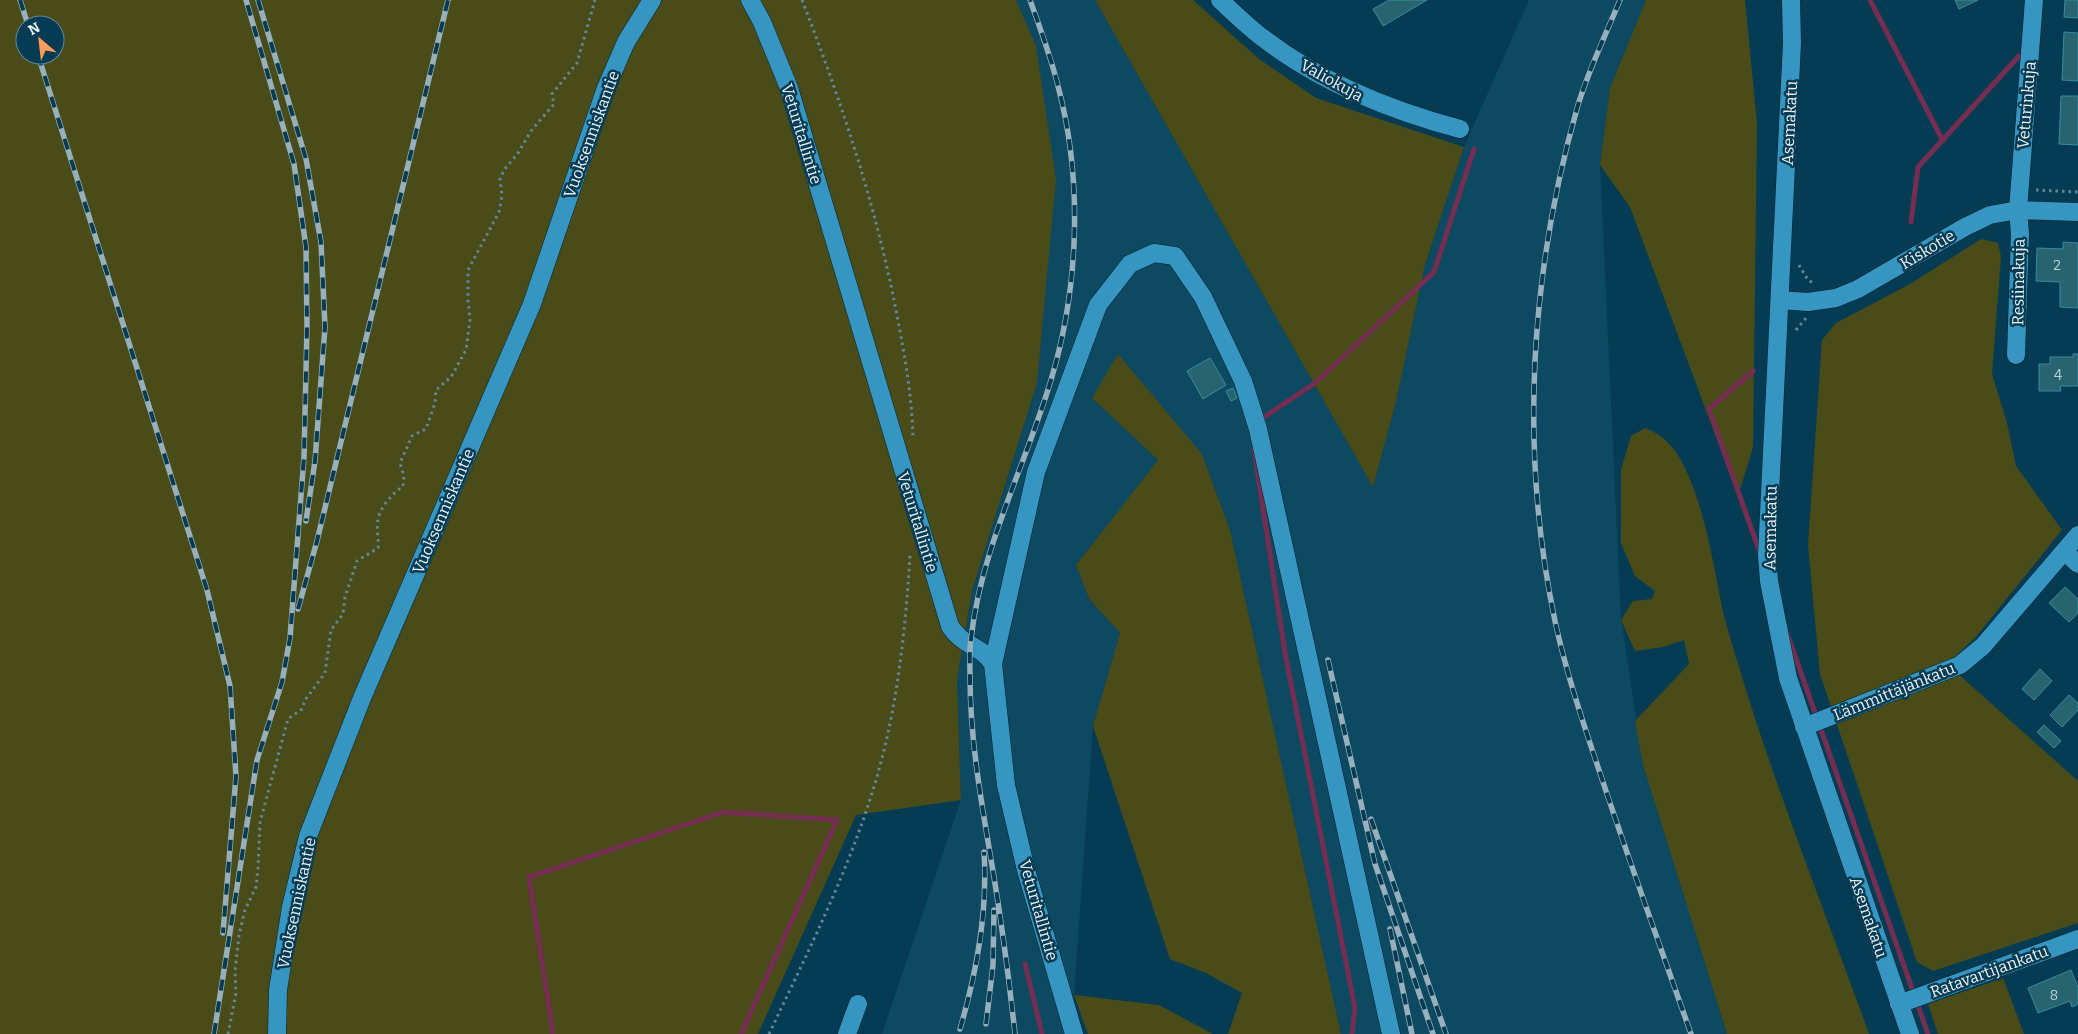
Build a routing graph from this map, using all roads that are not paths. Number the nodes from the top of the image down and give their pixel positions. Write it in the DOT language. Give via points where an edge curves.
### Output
graph roads {
  1 [pos="652,0"];
  2 [pos="750,0"];
  3 [pos="1220,0"];
  4 [pos="1791,0"];
  5 [pos="2034,0"];
  6 [pos="1460,129"];
  7 [pos="2018,210"];
  8 [pos="2078,212"];
  9 [pos="1780,300"];
  10 [pos="2016,355"];
  11 [pos="2078,535"];
  12 [pos="2064,551"];
  13 [pos="2078,564"];
  14 [pos="993,664"];
  15 [pos="1804,726"];
  16 [pos="2078,939"];
  17 [pos="858,1004"];
  18 [pos="1899,1004"];
  19 [pos="277,1034"];
  20 [pos="847,1034"];
  21 [pos="1074,1034"];
  22 [pos="1391,1034"];
  23 [pos="1910,1034"];
  1 -- 19 [label="street, Vuoksenniskantie" via="626,42 606,88 532,304 362,698 308,836 288,925 278,990"];
  2 -- 14 [label="street, Veturitallintie" via="789,88 950,626 956,636 986,653"];
  3 -- 6 [label="street, Valiokuja" via="1263,38 1313,71 1381,105"];
  4 -- 9 [label="street, Asemakatu" via="1792,43"];
  5 -- 7 [label="street, Veturinkuja"];
  7 -- 8 [label="street, Kiskotie"];
  7 -- 9 [label="street, Kiskotie" via="1990,215 1965,227 1858,289 1836,298 1818,291"];
  7 -- 10 [label="street, Resiinakuja"];
  9 -- 15 [label="street, Asemakatu" via="1767,555 1788,678"];
  11 -- 12 [label="street, Lämmittäjänkatu"];
  12 -- 13 [label="street"];
  12 -- 15 [label="street, Lämmittäjänkatu" via="1983,646 1960,665"];
  14 -- 21 [label="street, Veturitallintie" via="1006,786 1026,870"];
  14 -- 22 [label="street" via="1036,472 1098,305 1130,264 1154,252 1175,256 1203,297 1243,381 1258,429"];
  15 -- 18 [label="street, Asemakatu"];
  16 -- 18 [label="street, Ratavartijankatu"];
  17 -- 20 [label="street"];
  18 -- 23 [label="street, Asemakatu"];
}
